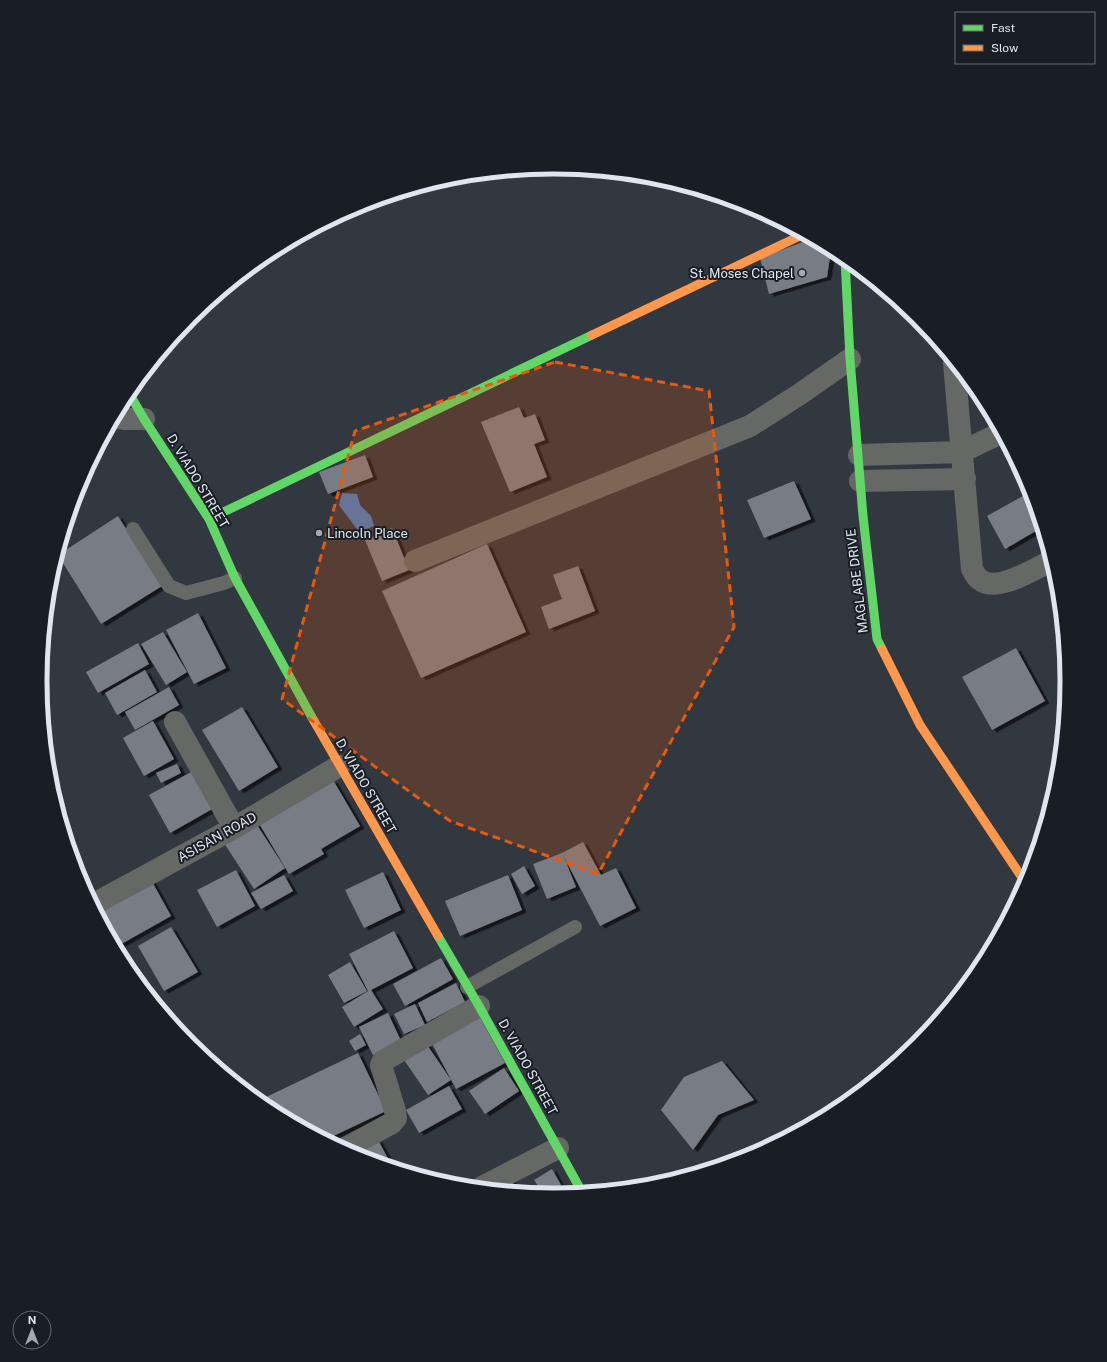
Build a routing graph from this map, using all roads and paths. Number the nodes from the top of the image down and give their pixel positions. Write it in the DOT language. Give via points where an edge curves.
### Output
graph roads {
  1 [pos="797,237"];
  2 [pos="845,267"];
  3 [pos="850,359"];
  4 [pos="955,373"];
  5 [pos="133,399"];
  6 [pos="121,418"];
  7 [pos="144,419"];
  8 [pos="996,435"];
  9 [pos="961,452"];
  10 [pos="859,455"];
  11 [pos="965,479"];
  12 [pos="860,481"];
  13 [pos="209,519"];
  14 [pos="133,529"];
  15 [pos="414,561"];
  16 [pos="1046,563"];
  17 [pos="235,578"];
  18 [pos="175,722"];
  19 [pos="339,766"];
  20 [pos="234,828"];
  21 [pos="1021,876"];
  22 [pos="98,902"];
  23 [pos="575,927"];
  24 [pos="467,986"];
  25 [pos="479,1006"];
  26 [pos="351,1145"];
  27 [pos="558,1148"];
  28 [pos="489,1183"];
  29 [pos="579,1186"];
  1 -- 13 [label="street"];
  2 -- 3 [label="street, MAGLABE DRIVE"];
  3 -- 10 [label="street, MAGLABE DRIVE"];
  3 -- 15 [label="street" via="750,426"];
  4 -- 9 [label="street"];
  5 -- 7 [label="street, D. VIADO STREET"];
  6 -- 7 [label="street"];
  7 -- 13 [label="street, D. VIADO STREET"];
  8 -- 9 [label="street"];
  9 -- 10 [label="street"];
  9 -- 11 [label="street"];
  10 -- 12 [label="street, MAGLABE DRIVE"];
  11 -- 12 [label="street"];
  11 -- 16 [label="street" via="972,569 979,580 991,584 1004,583"];
  12 -- 21 [label="street, MAGLABE DRIVE" via="877,639 920,725"];
  13 -- 17 [label="street, D. VIADO STREET"];
  14 -- 17 [label="lane" via="169,586 186,593"];
  17 -- 19 [label="street, D. VIADO STREET"];
  18 -- 20 [label="street"];
  19 -- 20 [label="street, ASISAN ROAD"];
  19 -- 24 [label="street, D. VIADO STREET"];
  20 -- 22 [label="street, ASISAN ROAD"];
  23 -- 24 [label="lane"];
  24 -- 25 [label="street, D. VIADO STREET"];
  25 -- 26 [label="street" via="383,1061 381,1064 396,1118 392,1123"];
  25 -- 27 [label="street, D. VIADO STREET"];
  27 -- 28 [label="street"];
  27 -- 29 [label="street, D. VIADO STREET"];
}
